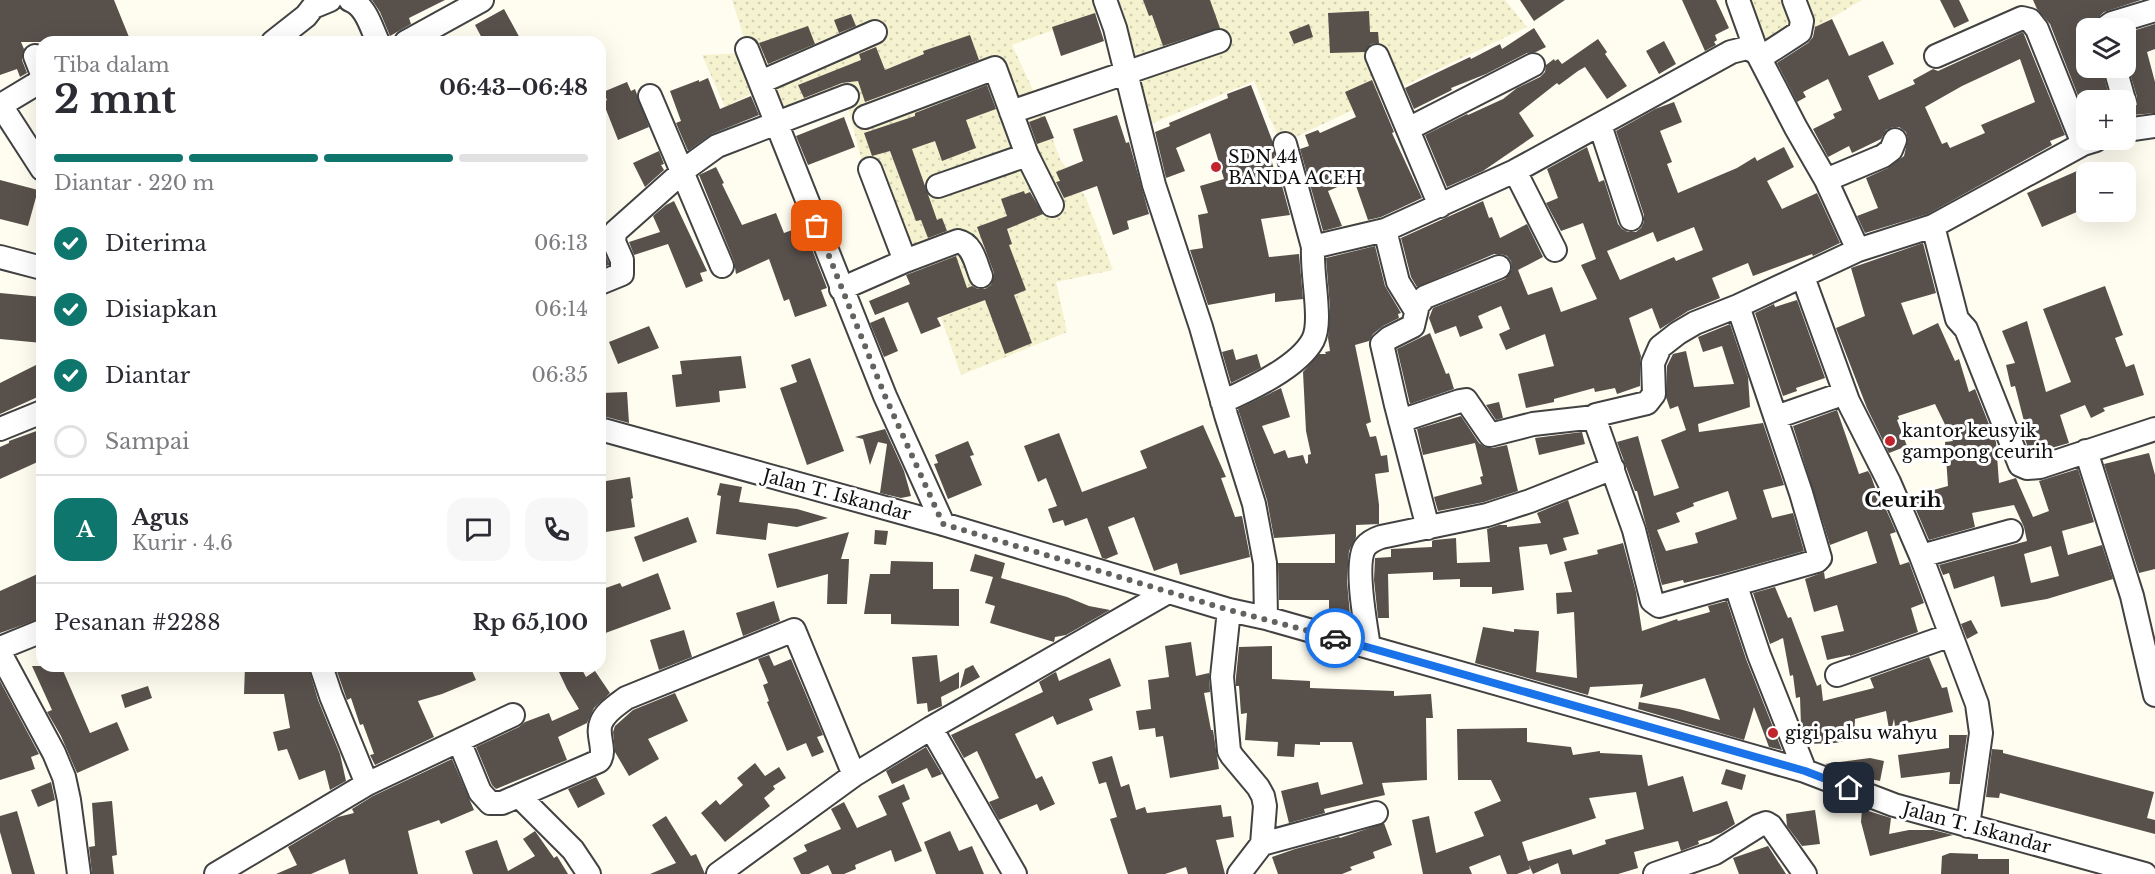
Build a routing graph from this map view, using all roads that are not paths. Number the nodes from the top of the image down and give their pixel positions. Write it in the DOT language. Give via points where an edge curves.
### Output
graph roads {
  1 [pos="330,0"];
  2 [pos="350,0"];
  3 [pos="482,0"];
  4 [pos="1105,0"];
  5 [pos="1738,0"];
  6 [pos="1794,0"];
  7 [pos="301,8"];
  8 [pos="2155,10"];
  9 [pos="2129,18"];
  10 [pos="875,32"];
  11 [pos="278,36"];
  12 [pos="375,36"];
  13 [pos="417,36"];
  14 [pos="1219,41"];
  15 [pos="747,49"];
  16 [pos="1758,55"];
  17 [pos="1377,56"];
  18 [pos="1936,56"];
  19 [pos="1533,65"];
  20 [pos="1127,74"];
  21 [pos="761,82"];
  22 [pos="36,84"];
  23 [pos="650,96"];
  24 [pos="847,96"];
  25 [pos="1,104"];
  26 [pos="1011,112"];
  27 [pos="2076,112"];
  28 [pos="865,117"];
  29 [pos="776,123"];
  30 [pos="1600,125"];
  31 [pos="2155,126"];
  32 [pos="2136,128"];
  33 [pos="1408,129"];
  34 [pos="1894,140"];
  35 [pos="1285,144"];
  36 [pos="2076,149"];
  37 [pos="1027,154"];
  38 [pos="36,159"];
  39 [pos="870,169"];
  40 [pos="1515,171"];
  41 [pos="682,172"];
  42 [pos="1826,180"];
  43 [pos="938,186"];
  44 [pos="1052,205"];
  45 [pos="1440,206"];
  46 [pos="1631,219"];
  47 [pos="1933,226"];
  48 [pos="1385,230"];
  49 [pos="1313,247"];
  50 [pos="1555,250"];
  51 [pos="1858,250"];
  52 [pos="0,257"];
  53 [pos="905,261"];
  54 [pos="36,266"];
  55 [pos="722,266"];
  56 [pos="1499,267"];
  57 [pos="981,276"];
  58 [pos="1803,276"];
  59 [pos="606,281"];
  60 [pos="841,289"];
  61 [pos="1738,306"];
  62 [pos="1416,311"];
  63 [pos="1845,393"];
  64 [pos="1222,402"];
  65 [pos="36,414"];
  66 [pos="1595,417"];
  67 [pos="1776,417"];
  68 [pos="1400,421"];
  69 [pos="0,429"];
  70 [pos="2155,429"];
  71 [pos="606,431"];
  72 [pos="2086,451"];
  73 [pos="1613,468"];
  74 [pos="943,524"];
  75 [pos="1428,528"];
  76 [pos="2011,531"];
  77 [pos="1921,556"];
  78 [pos="1736,586"];
  79 [pos="1168,592"];
  80 [pos="1229,610"];
  81 [pos="1266,618"];
  82 [pos="36,633"];
  83 [pos="1951,635"];
  84 [pos="1369,647"];
  85 [pos="0,648"];
  86 [pos="0,652"];
  87 [pos="323,672"];
  88 [pos="1837,675"];
  89 [pos="2155,695"];
  90 [pos="513,715"];
  91 [pos="931,728"];
  92 [pos="459,741"];
  93 [pos="1805,771"];
  94 [pos="854,776"];
  95 [pos="367,784"];
  96 [pos="519,796"];
  97 [pos="1376,813"];
  98 [pos="1968,826"];
  99 [pos="1262,844"];
  100 [pos="79,874"];
  101 [pos="216,874"];
  102 [pos="589,874"];
  103 [pos="718,874"];
  104 [pos="1016,874"];
  105 [pos="1239,874"];
  106 [pos="1655,874"];
  107 [pos="1805,874"];
  108 [pos="2145,874"];
  1 -- 7 [label="street"];
  2 -- 12 [label="street" via="363,9"];
  3 -- 13 [label="street"];
  4 -- 20 [label="street"];
  5 -- 16 [label="street"];
  6 -- 16 [label="street" via="1802,21 1800,32"];
  7 -- 11 [label="street"];
  8 -- 9 [label="street"];
  10 -- 21 [label="street"];
  14 -- 20 [label="street"];
  15 -- 21 [label="street"];
  16 -- 30 [label="street" via="1747,48 1731,52"];
  16 -- 42 [label="street"];
  17 -- 33 [label="street"];
  18 -- 27 [label="street" via="2022,18 2030,20"];
  19 -- 33 [label="street"];
  20 -- 26 [label="street"];
  20 -- 64 [label="street" via="1154,185"];
  21 -- 29 [label="street"];
  22 -- 25 [label="street"];
  23 -- 41 [label="street"];
  24 -- 29 [label="street"];
  25 -- 38 [label="street"];
  26 -- 28 [label="street" via="994,68"];
  26 -- 37 [label="street"];
  29 -- 41 [label="street" via="717,146"];
  29 -- 60 [label="street"];
  30 -- 40 [label="street"];
  30 -- 46 [label="street"];
  31 -- 32 [label="street"];
  33 -- 45 [label="street"];
  34 -- 42 [label="street" via="1891,150 1883,156"];
  35 -- 49 [label="street"];
  36 -- 47 [label="street"];
  37 -- 43 [label="street"];
  37 -- 44 [label="street"];
  39 -- 53 [label="street"];
  40 -- 45 [label="street"];
  40 -- 50 [label="street"];
  41 -- 55 [label="street"];
  41 -- 59 [label="street" via="615,232 622,274"];
  42 -- 51 [label="street"];
  45 -- 48 [label="street"];
  47 -- 51 [label="street"];
  47 -- 72 [label="street" via="1957,319 1966,328 2020,465 2035,468"];
  48 -- 49 [label="street"];
  48 -- 62 [label="street" via="1398,282"];
  49 -- 64 [label="street" via="1317,318 1314,338 1307,349 1263,383"];
  51 -- 58 [label="street"];
  52 -- 54 [label="street"];
  53 -- 57 [label="street" via="958,241 969,248"];
  53 -- 60 [label="street"];
  56 -- 62 [label="street" via="1425,297"];
  58 -- 61 [label="street"];
  58 -- 63 [label="street"];
  60 -- 74 [label="street"];
  61 -- 66 [label="street" via="1695,322 1660,347 1653,363 1654,393 1647,403"];
  61 -- 67 [label="street"];
  62 -- 68 [label="street" via="1413,326 1382,344"];
  63 -- 67 [label="street"];
  63 -- 77 [label="street"];
  64 -- 81 [label="street" via="1254,504 1266,563"];
  65 -- 69 [label="street"];
  66 -- 68 [label="street" via="1533,424 1490,435 1466,400"];
  66 -- 73 [label="street"];
  67 -- 78 [label="street" via="1820,558"];
  68 -- 75 [label="street"];
  70 -- 72 [label="street"];
  71 -- 74 [label="street, Jalan T. Iskandar"];
  72 -- 89 [label="street" via="2132,596"];
  73 -- 75 [label="street" via="1487,515"];
  73 -- 78 [label="street" via="1652,601 1665,606"];
  74 -- 79 [label="street, Jalan T. Iskandar"];
  75 -- 84 [label="street" via="1381,537 1363,550 1360,591"];
  76 -- 77 [label="street"];
  77 -- 83 [label="street"];
  78 -- 93 [label="street"];
  79 -- 80 [label="street, Jalan T. Iskandar"];
  79 -- 91 [label="street"];
  80 -- 81 [label="street, Jalan T. Iskandar"];
  80 -- 99 [label="street" via="1222,677 1230,751 1263,796"];
  81 -- 84 [label="street, Jalan T. Iskandar"];
  82 -- 85 [label="street"];
  83 -- 88 [label="street"];
  83 -- 98 [label="street" via="1980,719"];
  84 -- 93 [label="street, Jalan T. Iskandar"];
  86 -- 100 [label="street" via="64,777"];
  87 -- 95 [label="street"];
  90 -- 92 [label="street"];
  91 -- 94 [label="street"];
  91 -- 104 [label="street"];
  92 -- 95 [label="street"];
  92 -- 96 [label="street" via="480,792 490,802 502,803"];
  93 -- 98 [label="street, Jalan T. Iskandar" via="1894,805"];
  94 -- 96 [label="street" via="797,632 791,630 626,698 600,724 599,761"];
  94 -- 103 [label="street"];
  95 -- 101 [label="street"];
  96 -- 102 [label="street" via="573,850"];
  97 -- 99 [label="street"];
  98 -- 108 [label="street, Jalan T. Iskandar"];
  99 -- 105 [label="street"];
  106 -- 107 [label="street" via="1715,852 1766,823"];
}
